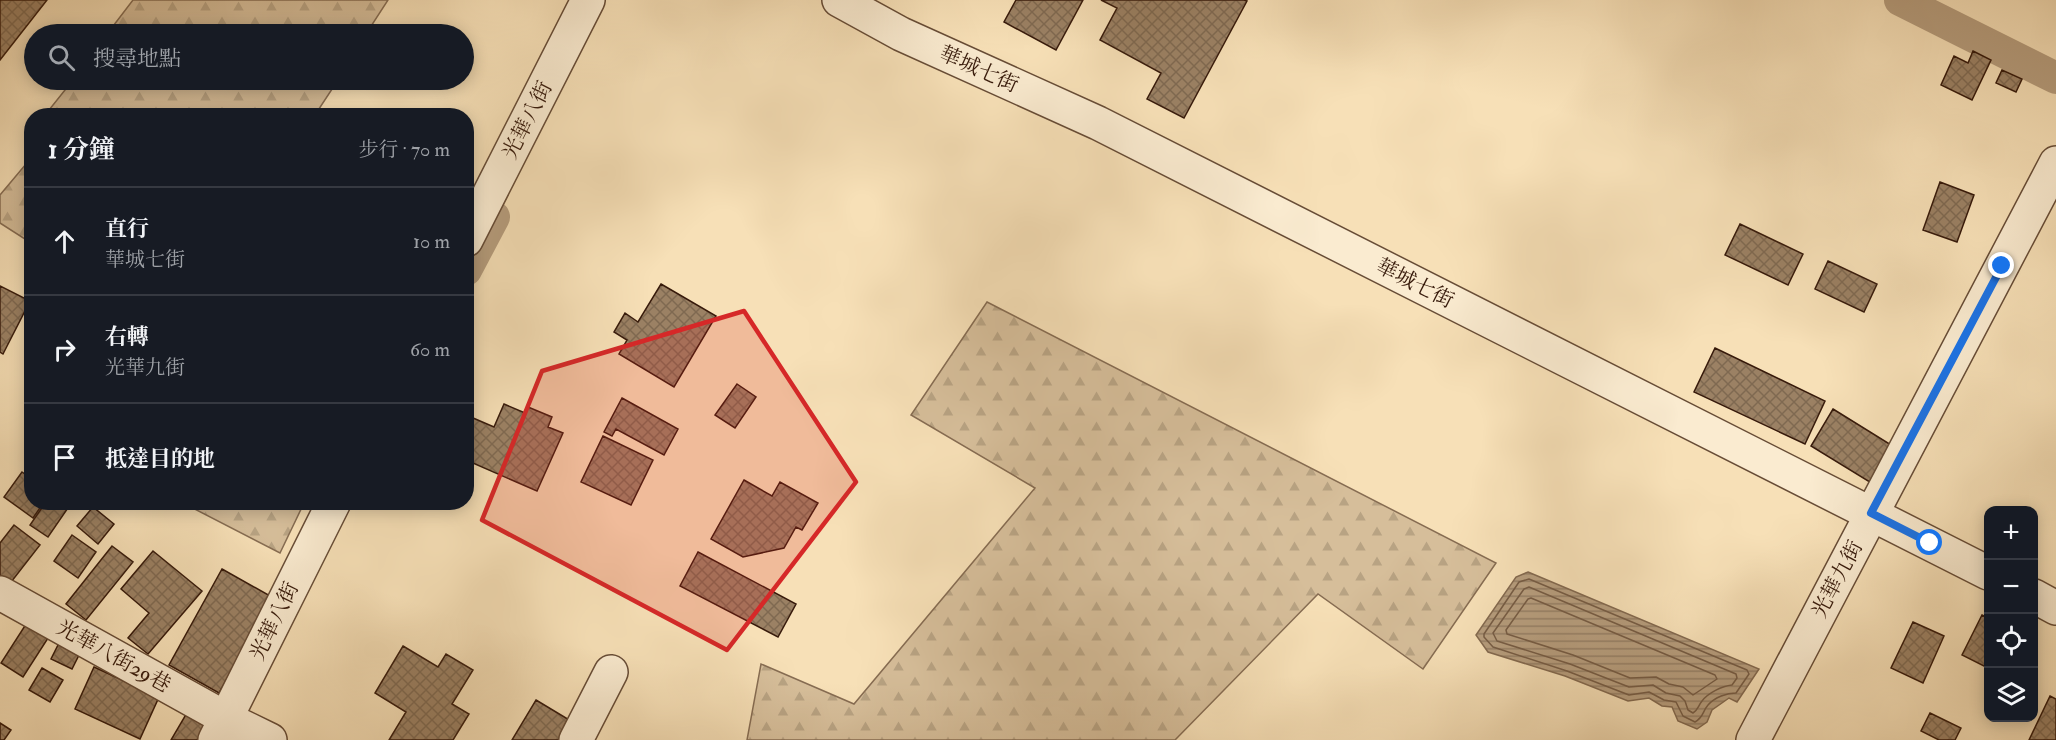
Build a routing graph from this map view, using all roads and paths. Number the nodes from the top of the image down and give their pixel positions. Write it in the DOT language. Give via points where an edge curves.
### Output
graph roads {
  1 [pos="588,0"];
  2 [pos="839,0"];
  3 [pos="2056,163"];
  4 [pos="474,224"];
  5 [pos="330,510"];
  6 [pos="1871,513"];
  7 [pos="1984,570"];
  8 [pos="0,593"];
  9 [pos="2038,598"];
  10 [pos="2056,608"];
  11 [pos="611,672"];
  12 [pos="221,729"];
  13 [pos="270,740"];
  14 [pos="576,740"];
  15 [pos="1753,740"];
  1 -- 4 [label="street, 光華八街"];
  2 -- 6 [label="street, 華城七街" via="901,34 1098,123"];
  3 -- 6 [label="street, 光華九街"];
  5 -- 12 [label="street, 光華八街"];
  6 -- 7 [label="street, 華城七街"];
  6 -- 15 [label="street, 光華九街"];
  8 -- 12 [label="street, 光華八街29巷"];
  9 -- 10 [label="street"];
  11 -- 14 [label="street"];
  12 -- 13 [label="street, 光華八街29巷"];
}
